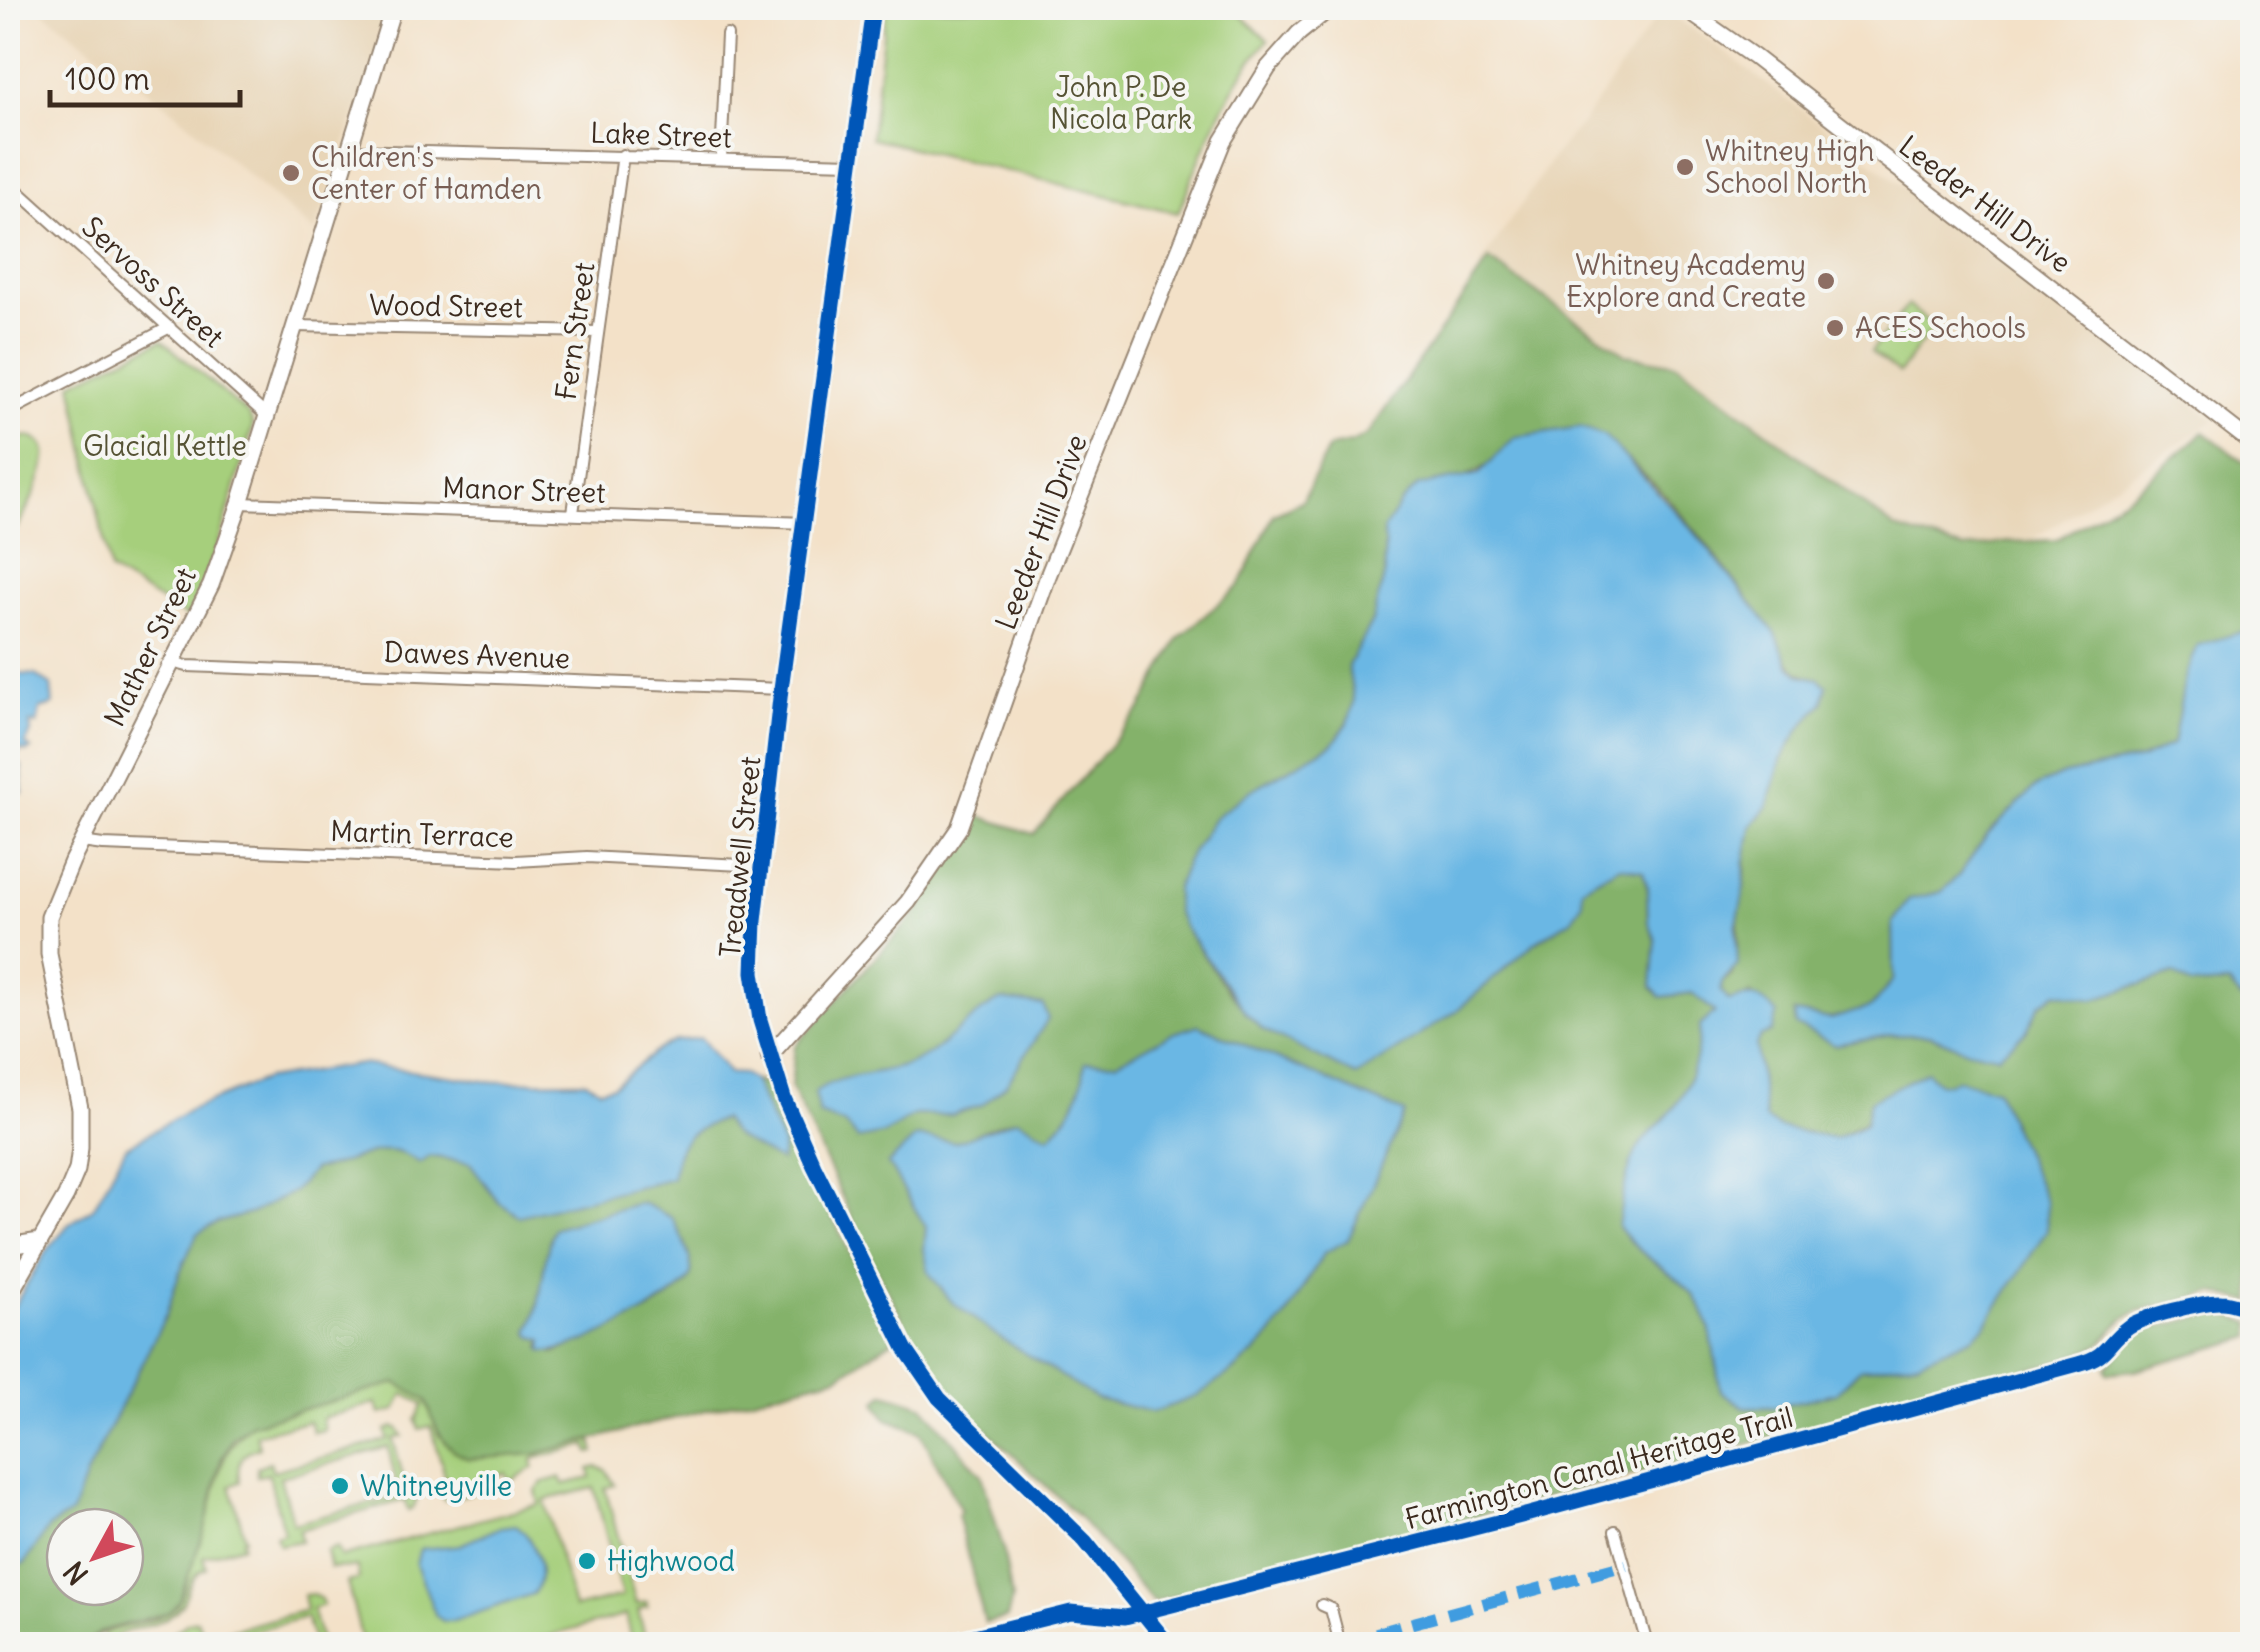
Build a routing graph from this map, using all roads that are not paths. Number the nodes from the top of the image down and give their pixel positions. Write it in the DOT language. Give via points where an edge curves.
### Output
graph roads {
  1 [pos="393,8"];
  2 [pos="872,8"];
  3 [pos="1330,8"];
  4 [pos="1684,8"];
  5 [pos="727,35"];
  6 [pos="348,150"];
  7 [pos="623,155"];
  8 [pos="721,159"];
  9 [pos="853,163"];
  10 [pos="8,182"];
  11 [pos="294,326"];
  12 [pos="170,327"];
  13 [pos="597,332"];
  14 [pos="8,412"];
  15 [pos="267,416"];
  16 [pos="2252,443"];
  17 [pos="240,504"];
  18 [pos="573,514"];
  19 [pos="806,523"];
  20 [pos="172,662"];
  21 [pos="781,689"];
  22 [pos="82,842"];
  23 [pos="761,866"];
  24 [pos="769,1056"];
  25 [pos="40,1240"];
  26 [pos="8,1246"];
  27 [pos="8,1296"];
  28 [pos="1615,1531"];
  29 [pos="1322,1605"];
  30 [pos="1168,1644"];
  31 [pos="1340,1644"];
  32 [pos="1647,1644"];
  1 -- 6 [label="street, Mather Street"];
  2 -- 9 [label="street, Treadwell Street"];
  3 -- 24 [label="street, Leeder Hill Drive" via="1268,68 1223,141 1048,576 960,828 908,902"];
  4 -- 16 [label="street, Leeder Hill Drive"];
  5 -- 8 [label="street"];
  6 -- 7 [label="street, Lake Street"];
  6 -- 11 [label="street, Mather Street"];
  7 -- 8 [label="street, Lake Street"];
  7 -- 13 [label="street, Fern Street"];
  8 -- 9 [label="street, Lake Street"];
  9 -- 19 [label="street, Treadwell Street"];
  10 -- 12 [label="street, Servoss Street"];
  11 -- 13 [label="street, Wood Street"];
  11 -- 15 [label="street, Mather Street"];
  12 -- 14 [label="street"];
  12 -- 15 [label="street, Servoss Street"];
  13 -- 18 [label="street, Fern Street"];
  15 -- 17 [label="street, Mather Street"];
  17 -- 18 [label="street, Manor Street"];
  17 -- 20 [label="street, Mather Street" via="211,585"];
  18 -- 19 [label="street, Manor Street"];
  19 -- 21 [label="street, Treadwell Street"];
  20 -- 21 [label="street, Dawes Avenue"];
  20 -- 22 [label="street, Mather Street"];
  21 -- 23 [label="street, Treadwell Street"];
  22 -- 23 [label="street, Martin Terrace"];
  22 -- 25 [label="street, Mather Street" via="54,900 48,937 80,1108 80,1148 71,1185"];
  23 -- 24 [label="street, Treadwell Street" via="753,972"];
  24 -- 30 [label="street, Treadwell Street" via="814,1166 906,1350 939,1398 1077,1532"];
  25 -- 26 [label="street"];
  25 -- 27 [label="street, Mather Street"];
  28 -- 32 [label="street"];
  29 -- 31 [label="street" via="1331,1610"];
}
